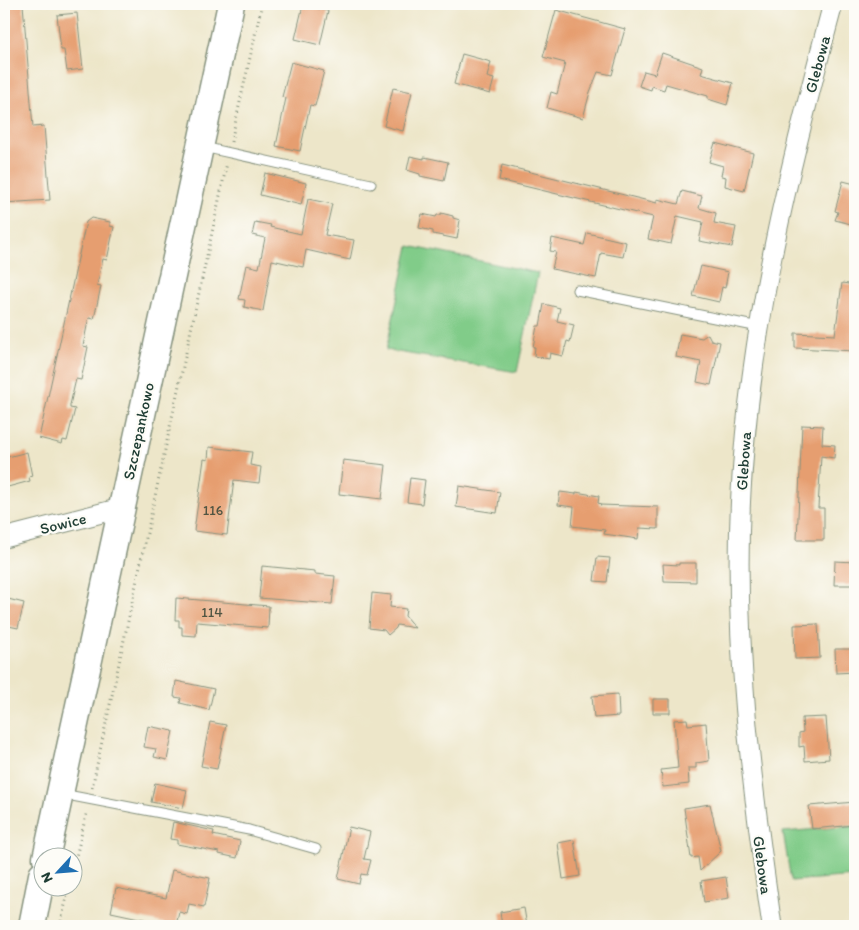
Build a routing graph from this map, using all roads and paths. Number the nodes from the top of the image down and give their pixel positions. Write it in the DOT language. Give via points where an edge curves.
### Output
graph roads {
  1 [pos="231,4"];
  2 [pos="262,4"];
  3 [pos="833,4"];
  4 [pos="200,146"];
  5 [pos="229,153"];
  6 [pos="371,184"];
  7 [pos="577,290"];
  8 [pos="759,327"];
  9 [pos="122,508"];
  10 [pos="4,538"];
  11 [pos="60,793"];
  12 [pos="90,799"];
  13 [pos="48,848"];
  14 [pos="78,848"];
  15 [pos="316,849"];
  16 [pos="37,898"];
  17 [pos="67,898"];
  18 [pos="32,926"];
  19 [pos="60,926"];
  20 [pos="772,926"];
  1 -- 4 [label="street, Szczepankowo"];
  2 -- 5 [label="path"];
  3 -- 8 [label="street, Glebowa" via="783,198"];
  4 -- 5 [label="lane"];
  4 -- 9 [label="street, Szczepankowo"];
  5 -- 6 [label="lane"];
  5 -- 12 [label="path"];
  7 -- 8 [label="lane"];
  8 -- 20 [label="street, Glebowa" via="740,493 739,610 754,802"];
  9 -- 10 [label="street, Sowice"];
  9 -- 11 [label="street, Szczepankowo"];
  11 -- 12 [label="lane"];
  11 -- 13 [label="street, Szczepankowo"];
  12 -- 14 [label="path"];
  12 -- 15 [label="lane" via="249,830"];
  16 -- 18 [label="street"];
  17 -- 19 [label="path"];
}
